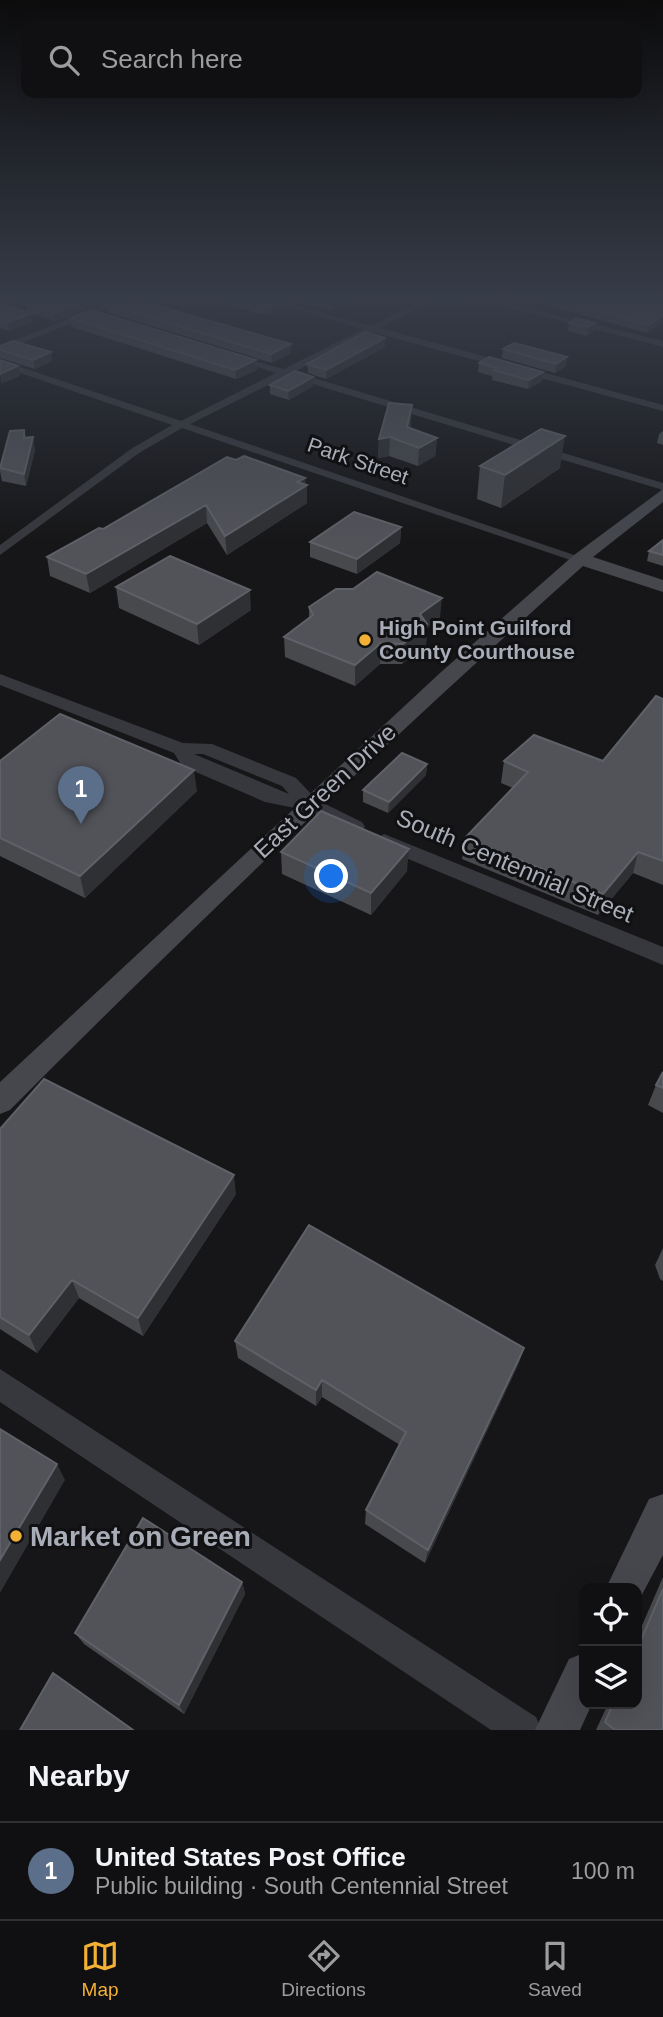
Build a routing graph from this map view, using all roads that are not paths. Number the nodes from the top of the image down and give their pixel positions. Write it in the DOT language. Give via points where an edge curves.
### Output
graph roads {
  1 [pos="54,382"];
  2 [pos="266,382"];
  3 [pos="317,382"];
  4 [pos="566,382"];
  5 [pos="663,408"];
  6 [pos="180,425"];
  7 [pos="663,487"];
  8 [pos="663,494"];
  9 [pos="0,551"];
  10 [pos="580,559"];
  11 [pos="663,586"];
  12 [pos="0,679"];
  13 [pos="310,805"];
  14 [pos="663,956"];
  15 [pos="0,1101"];
  16 [pos="0,1384"];
  17 [pos="663,1513"];
  18 [pos="628,1583"];
  19 [pos="579,1684"];
  20 [pos="523,1730"];
  21 [pos="557,1730"];
  1 -- 6 [label="street, Park Street"];
  2 -- 6 [label="street"];
  3 -- 7 [label="street"];
  4 -- 5 [label="street"];
  6 -- 9 [label="street" via="135,451"];
  6 -- 10 [label="street, Park Street"];
  8 -- 10 [label="main road, East Green Drive"];
  10 -- 11 [label="main road, Park Street"];
  10 -- 13 [label="main road, East Green Drive"];
  12 -- 13 [label="street, South Centennial Street" via="181,749 189,762 272,797"];
  13 -- 14 [label="street, South Centennial Street" via="418,856"];
  13 -- 15 [label="main road, East Green Drive"];
  16 -- 20 [label="street"];
  17 -- 18 [label="main road"];
  19 -- 21 [label="main road"];
}
